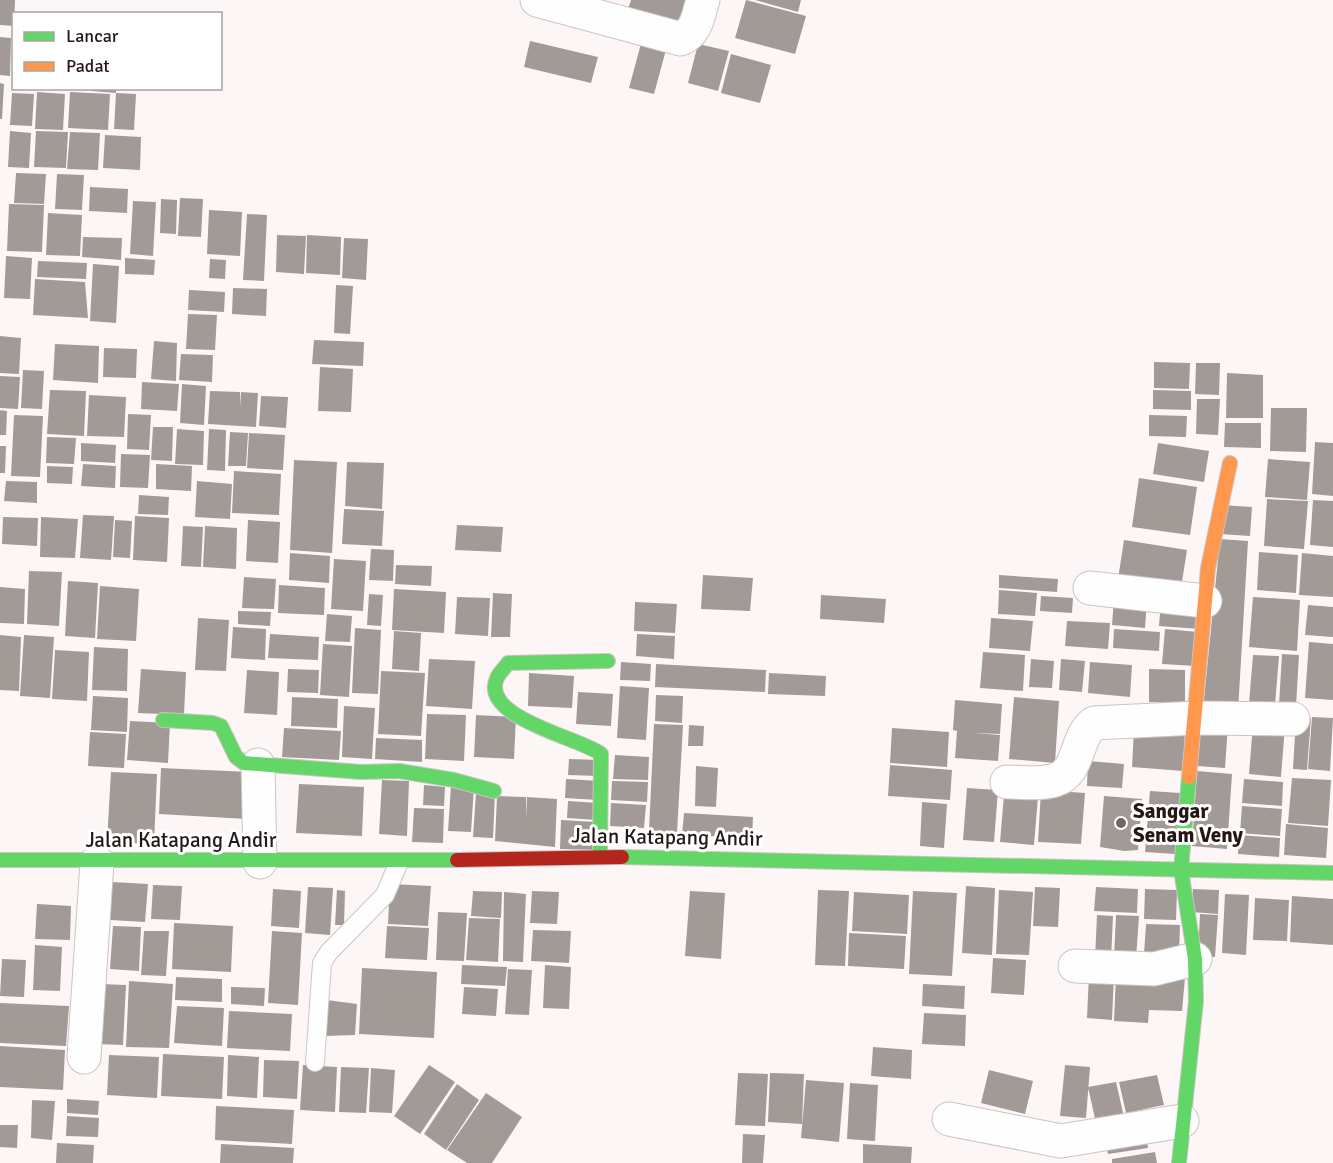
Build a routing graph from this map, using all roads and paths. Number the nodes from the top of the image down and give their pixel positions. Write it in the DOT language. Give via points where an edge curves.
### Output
graph roads {
  1 [pos="537,0"];
  2 [pos="703,0"];
  3 [pos="1230,463"];
  4 [pos="1090,588"];
  5 [pos="1205,601"];
  6 [pos="608,661"];
  7 [pos="1197,718"];
  8 [pos="1293,719"];
  9 [pos="163,720"];
  10 [pos="258,765"];
  11 [pos="1007,782"];
  12 [pos="494,791"];
  13 [pos="600,856"];
  14 [pos="0,860"];
  15 [pos="399,861"];
  16 [pos="97,862"];
  17 [pos="260,862"];
  18 [pos="1181,870"];
  19 [pos="1333,873"];
  20 [pos="1195,958"];
  21 [pos="1075,966"];
  22 [pos="84,1057"];
  23 [pos="315,1062"];
  24 [pos="949,1119"];
  25 [pos="1182,1121"];
  26 [pos="1179,1163"];
  1 -- 2 [label="street" via="681,39 695,27"];
  3 -- 5 [label="street"];
  4 -- 5 [label="street"];
  5 -- 7 [label="street"];
  6 -- 13 [label="street" via="508,663 495,680 494,693 498,701 525,720 601,754"];
  7 -- 8 [label="street"];
  7 -- 11 [label="street" via="1094,723 1083,734 1070,770 1061,778"];
  7 -- 18 [label="street"];
  9 -- 10 [label="street" via="221,726 236,757"];
  10 -- 12 [label="street" via="399,771"];
  10 -- 17 [label="street"];
  13 -- 15 [label="street, Jalan Katapang Andir"];
  13 -- 18 [label="street, Jalan Katapang Andir"];
  14 -- 16 [label="street, Jalan Katapang Andir"];
  15 -- 17 [label="street, Jalan Katapang Andir"];
  15 -- 23 [label="lane" via="385,895 322,963"];
  16 -- 17 [label="street, Jalan Katapang Andir"];
  16 -- 22 [label="street"];
  18 -- 19 [label="street, Jalan Katapang Andir"];
  18 -- 20 [label="street"];
  20 -- 21 [label="street" via="1154,969"];
  20 -- 25 [label="street" via="1196,1001"];
  24 -- 25 [label="street" via="1061,1142"];
  25 -- 26 [label="street"];
}
